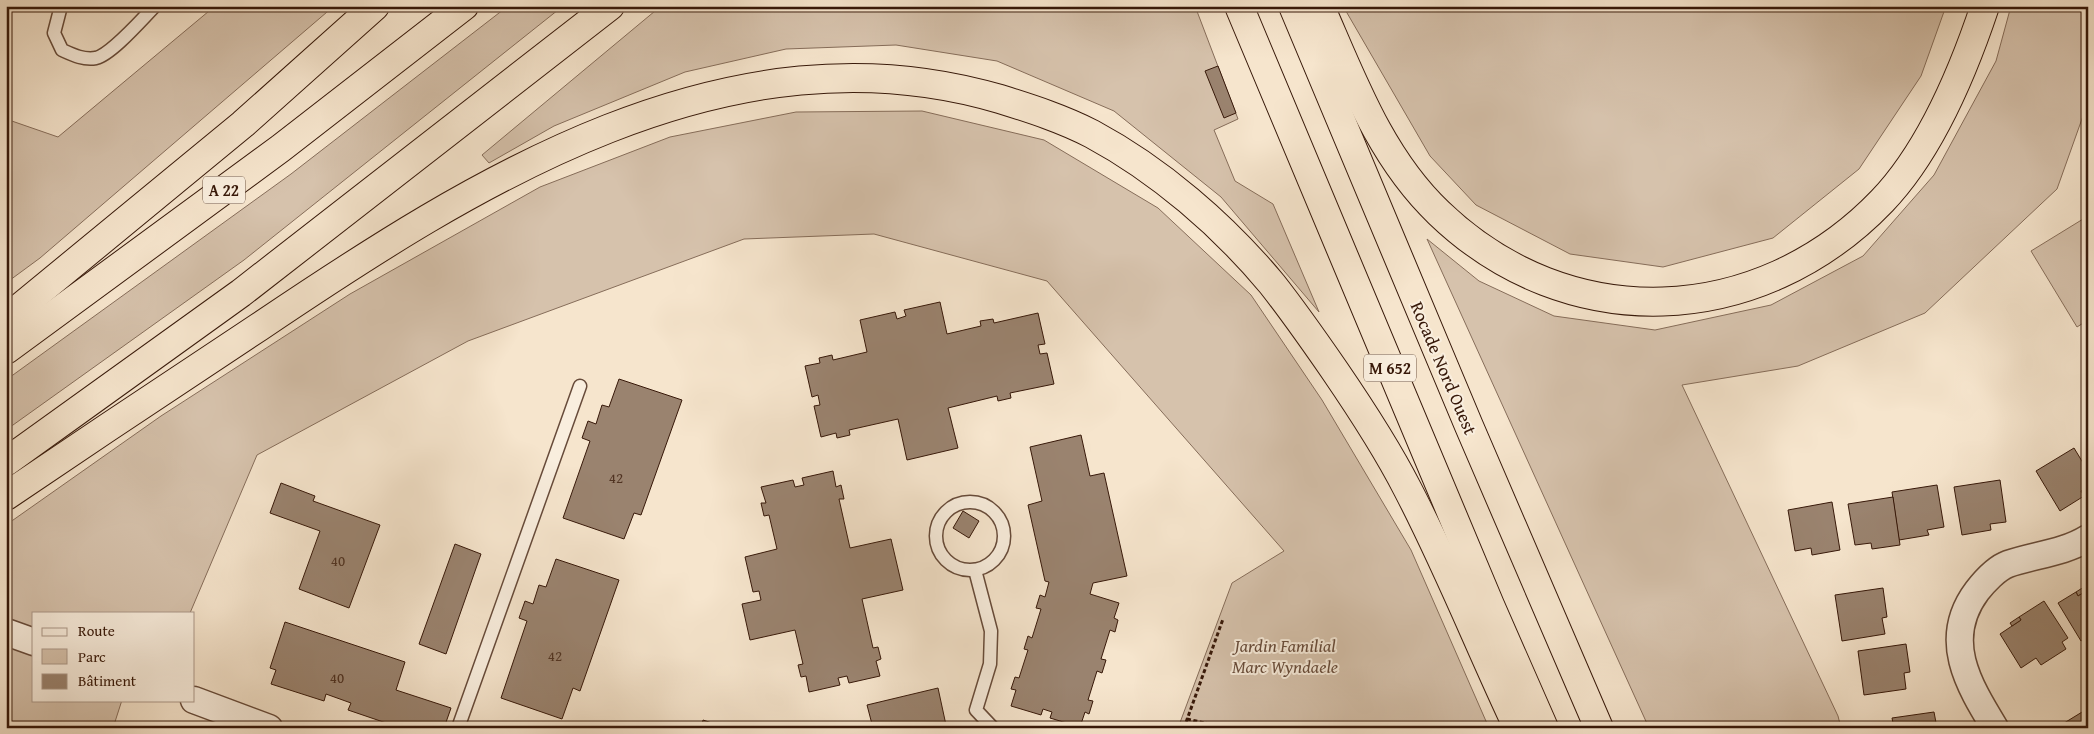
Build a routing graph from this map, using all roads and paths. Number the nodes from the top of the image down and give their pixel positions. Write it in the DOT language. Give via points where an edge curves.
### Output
graph roads {
  1 [pos="61,6"];
  2 [pos="155,6"];
  3 [pos="374,6"];
  4 [pos="464,6"];
  5 [pos="610,6"];
  6 [pos="1239,6"];
  7 [pos="1293,6"];
  8 [pos="1320,6"];
  9 [pos="1985,6"];
  10 [pos="6,319"];
  11 [pos="6,350"];
  12 [pos="580,386"];
  13 [pos="6,462"];
  14 [pos="6,496"];
  15 [pos="2088,538"];
  16 [pos="975,570"];
  17 [pos="1223,618"];
  18 [pos="6,632"];
  19 [pos="32,641"];
  20 [pos="195,700"];
  21 [pos="1187,719"];
  22 [pos="267,727"];
  23 [pos="458,728"];
  24 [pos="993,728"];
  25 [pos="1184,728"];
  26 [pos="1228,728"];
  27 [pos="1518,728"];
  28 [pos="1544,728"];
  29 [pos="1599,728"];
  30 [pos="1995,728"];
  1 -- 2 [label="lane" via="54,33 62,50 77,58 96,58 109,50"];
  3 -- 10 [label="highway" via="258,111"];
  4 -- 11 [label="highway, A 22" via="273,153"];
  5 -- 13 [label="highway" via="241,293"];
  6 -- 28 [label="highway, M 652"];
  7 -- 29 [label="highway, Rocade Nord Ouest / M 652"];
  8 -- 9 [label="highway" via="1377,131 1417,190 1438,213 1481,249 1533,278 1585,295 1639,303 1699,299 1748,287 1804,261 1863,219 1900,178 1942,111 1963,67"];
  12 -- 23 [label="lane"];
  14 -- 27 [label="highway" via="392,239 510,172 580,139 653,112 754,87 815,80 922,83 974,92 1029,108 1091,134 1140,164 1180,194 1230,239 1270,282 1307,331 1391,457 1420,512"];
  15 -- 30 [label="street" via="2062,550 2006,565 1982,584 1966,606 1960,633 1961,662 1972,692"];
  16 -- 16 [label="lane" via="998,556 1004,544 1004,530 1000,517 990,507 965,501 942,515 936,528 936,541 940,554 950,564"];
  16 -- 24 [label="lane" via="991,631 990,664 976,710"];
  17 -- 21 [label="path"];
  18 -- 19 [label="street"];
  20 -- 22 [label="street"];
  21 -- 25 [label="path"];
  21 -- 26 [label="path"];
}
